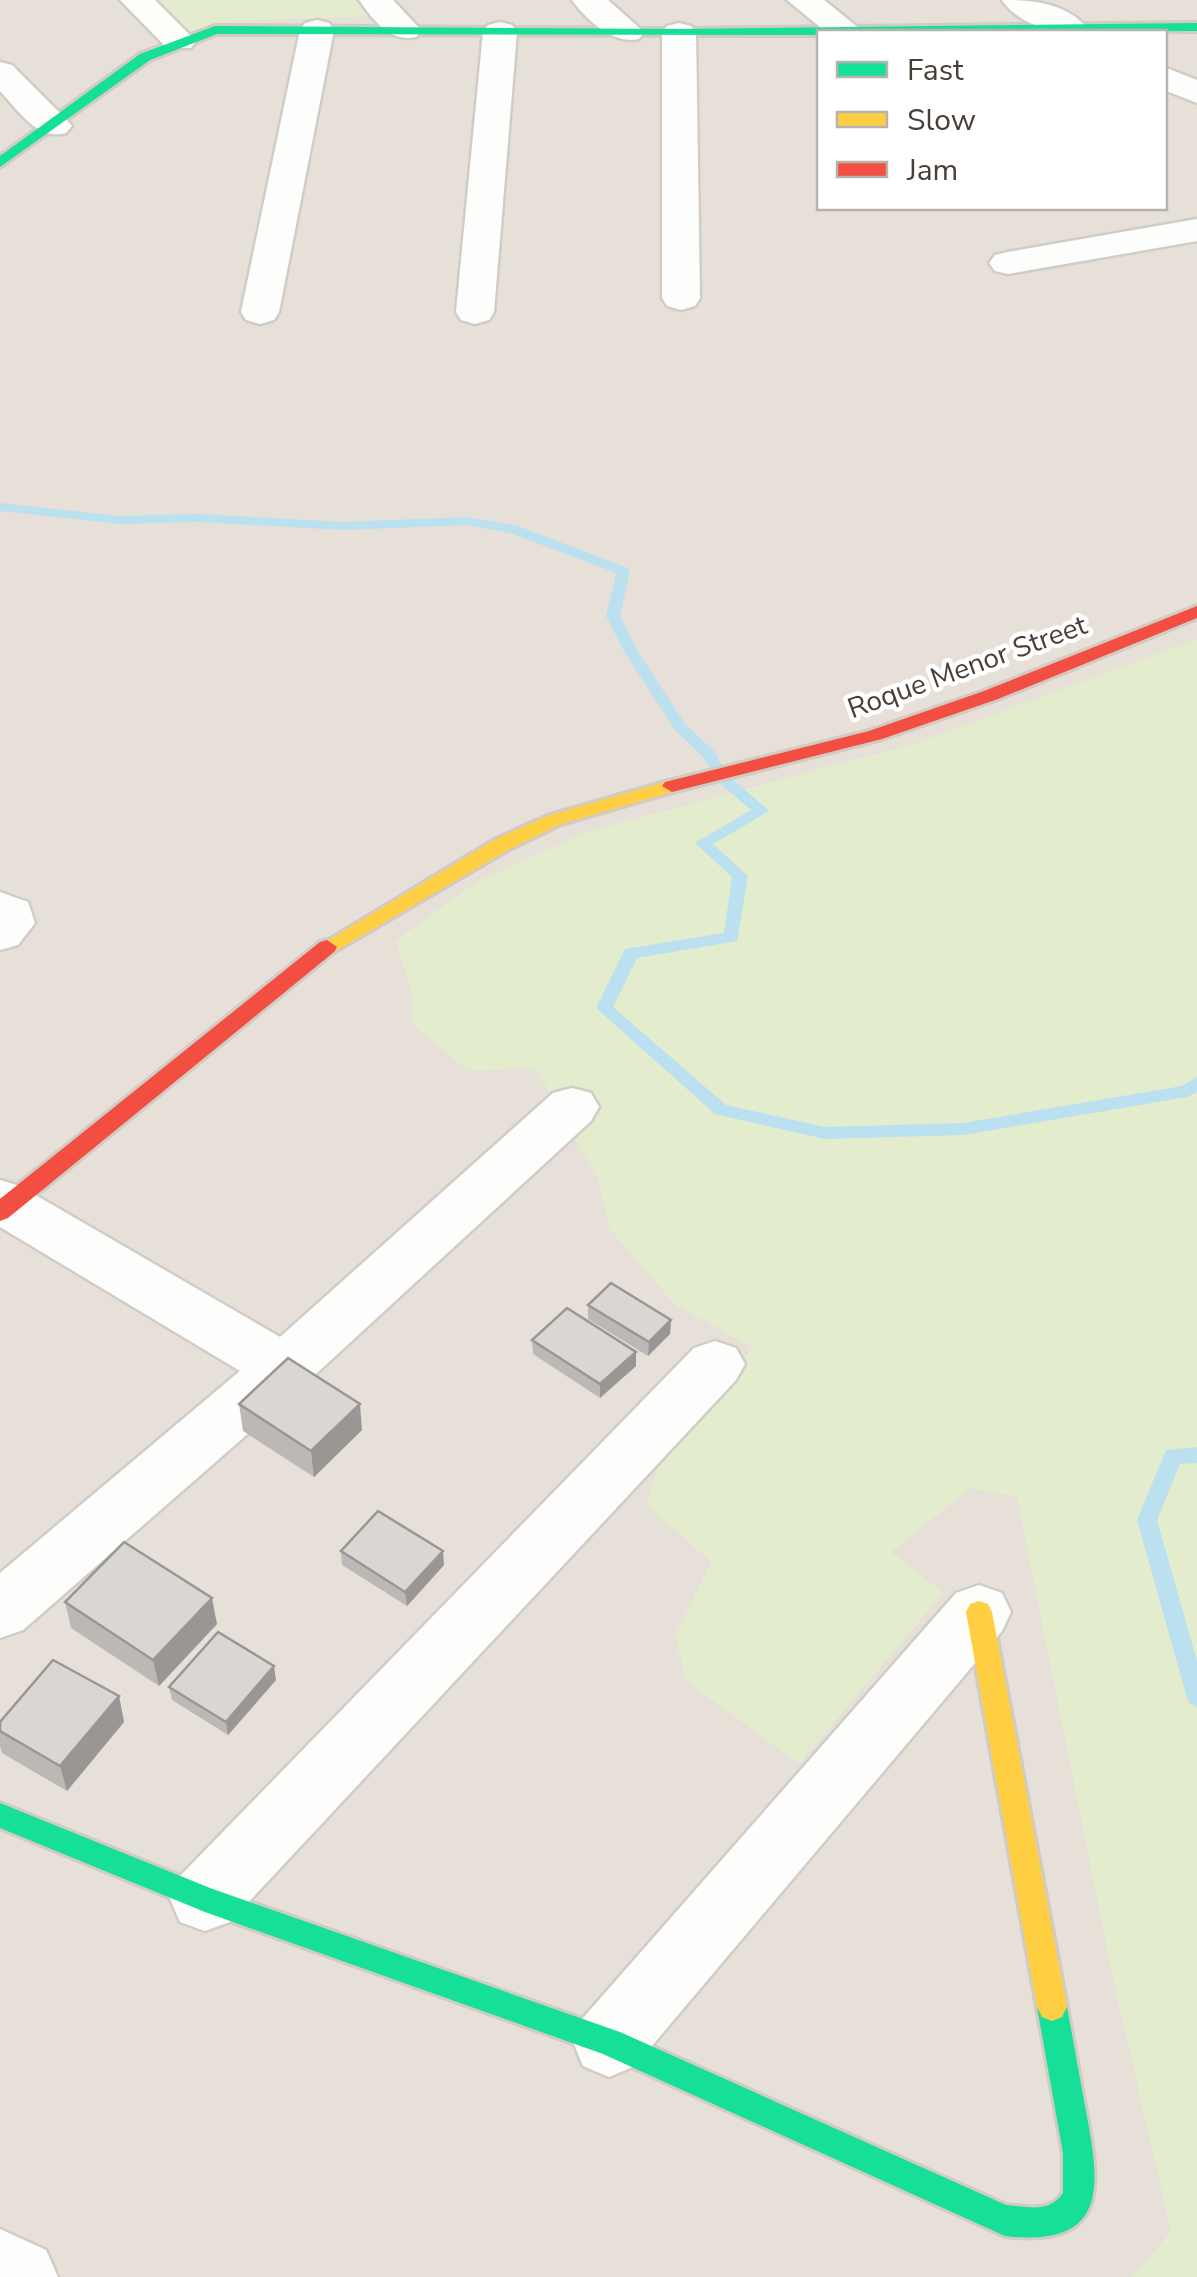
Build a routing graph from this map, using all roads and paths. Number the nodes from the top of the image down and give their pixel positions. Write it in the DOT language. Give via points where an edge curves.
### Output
graph roads {
  1 [pos="136,0"];
  2 [pos="375,0"];
  3 [pos="588,0"];
  4 [pos="803,0"];
  5 [pos="1018,0"];
  6 [pos="1197,27"];
  7 [pos="842,28"];
  8 [pos="317,30"];
  9 [pos="404,30"];
  10 [pos="1068,30"];
  11 [pos="500,32"];
  12 [pos="628,32"];
  13 [pos="679,33"];
  14 [pos="179,41"];
  15 [pos="0,72"];
  16 [pos="1167,78"];
  17 [pos="1197,93"];
  18 [pos="54,126"];
  19 [pos="0,163"];
  20 [pos="1155,210"];
  21 [pos="1194,230"];
  22 [pos="1008,264"];
  23 [pos="681,298"];
  24 [pos="260,312"];
  25 [pos="475,312"];
  26 [pos="1197,611"];
  27 [pos="0,908"];
  28 [pos="0,933"];
  29 [pos="572,1107"];
  30 [pos="3,1206"];
  31 [pos="715,1364"];
  32 [pos="284,1368"];
  33 [pos="0,1611"];
  34 [pos="979,1612"];
  35 [pos="0,1814"];
  36 [pos="205,1898"];
  37 [pos="609,2042"];
  38 [pos="0,2268"];
  39 [pos="19,2277"];
  1 -- 14 [label="street"];
  2 -- 9 [label="street"];
  3 -- 12 [label="street"];
  4 -- 7 [label="street"];
  5 -- 10 [label="street"];
  6 -- 10 [label="street"];
  7 -- 10 [label="street"];
  7 -- 13 [label="street"];
  8 -- 9 [label="street"];
  8 -- 14 [label="street" via="238,28"];
  8 -- 24 [label="street"];
  9 -- 11 [label="street"];
  11 -- 12 [label="street"];
  11 -- 25 [label="street"];
  12 -- 13 [label="street"];
  13 -- 23 [label="street"];
  14 -- 18 [label="street" via="118,74"];
  15 -- 18 [label="street"];
  16 -- 17 [label="street"];
  18 -- 19 [label="street"];
  20 -- 21 [label="street"];
  21 -- 22 [label="street"];
  26 -- 30 [label="street, Roque Menor Street" via="875,735 554,820 487,852 356,927"];
  27 -- 28 [label="street" via="10,923"];
  29 -- 32 [label="street"];
  30 -- 32 [label="street"];
  31 -- 36 [label="street"];
  32 -- 33 [label="street"];
  34 -- 37 [label="street"];
  34 -- 37 [label="street" via="1081,2159 1078,2200 1064,2218 1038,2228 1006,2220"];
  35 -- 36 [label="street"];
  36 -- 37 [label="street"];
  38 -- 39 [label="street"];
}
